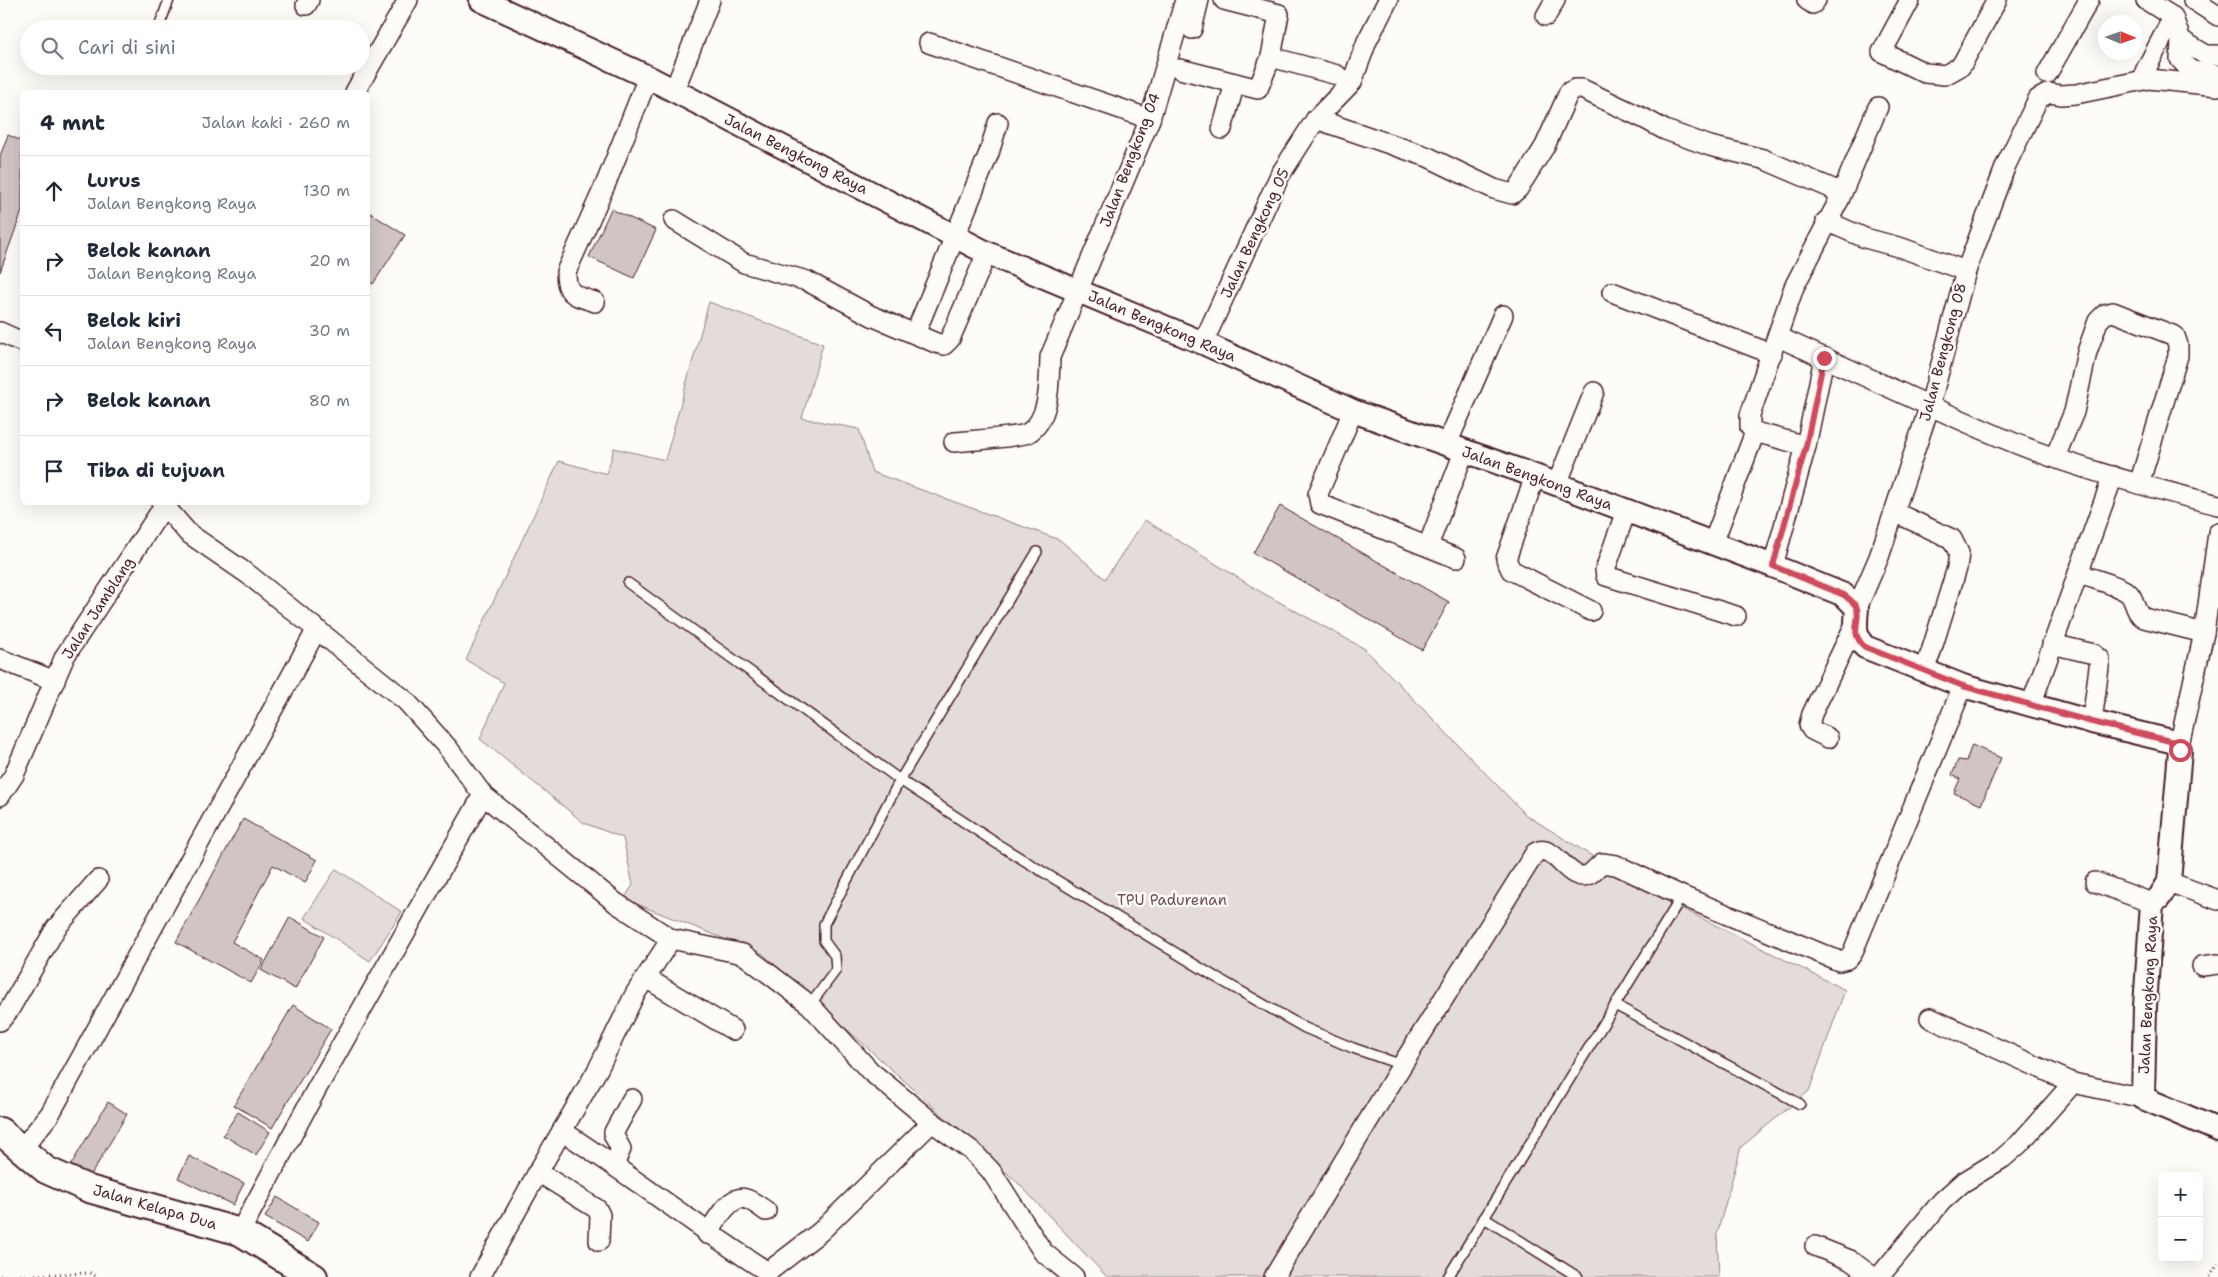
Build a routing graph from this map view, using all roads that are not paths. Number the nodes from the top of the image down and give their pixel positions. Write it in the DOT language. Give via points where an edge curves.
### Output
graph roads {
  1 [pos="169,0"];
  2 [pos="408,0"];
  3 [pos="481,0"];
  4 [pos="710,0"];
  5 [pos="1184,0"];
  6 [pos="1199,0"];
  7 [pos="1224,0"];
  8 [pos="1374,0"];
  9 [pos="1388,0"];
  10 [pos="1807,0"];
  11 [pos="1816,0"];
  12 [pos="1910,0"];
  13 [pos="1997,0"];
  14 [pos="2088,0"];
  15 [pos="2146,0"];
  16 [pos="2193,0"];
  17 [pos="1281,7"];
  18 [pos="2218,16"];
  19 [pos="2173,17"];
  20 [pos="161,20"];
  21 [pos="1192,29"];
  22 [pos="2181,40"];
  23 [pos="1367,41"];
  24 [pos="928,43"];
  25 [pos="2218,55"];
  26 [pos="1271,57"];
  27 [pos="370,66"];
  28 [pos="1180,68"];
  29 [pos="2145,71"];
  30 [pos="2047,74"];
  31 [pos="2218,74"];
  32 [pos="365,75"];
  33 [pos="1336,75"];
  34 [pos="648,77"];
  35 [pos="1235,82"];
  36 [pos="2218,86"];
  37 [pos="356,90"];
  38 [pos="674,91"];
  39 [pos="1878,107"];
  40 [pos="1150,119"];
  41 [pos="1316,119"];
  42 [pos="998,123"];
  43 [pos="1222,129"];
  44 [pos="1839,200"];
  45 [pos="674,220"];
  46 [pos="1826,221"];
  47 [pos="956,236"];
  48 [pos="987,253"];
  49 [pos="1966,271"];
  50 [pos="1079,290"];
  51 [pos="1612,292"];
  52 [pos="595,302"];
  53 [pos="1503,315"];
  54 [pos="0,332"];
  55 [pos="915,334"];
  56 [pos="20,341"];
  57 [pos="1203,343"];
  58 [pos="1775,345"];
  59 [pos="1824,358"];
  60 [pos="1594,392"];
  61 [pos="1930,405"];
  62 [pos="1352,411"];
  63 [pos="1755,432"];
  64 [pos="954,442"];
  65 [pos="1806,446"];
  66 [pos="1455,448"];
  67 [pos="2054,457"];
  68 [pos="1536,476"];
  69 [pos="2113,476"];
  70 [pos="1557,484"];
  71 [pos="2139,484"];
  72 [pos="161,505"];
  73 [pos="163,505"];
  74 [pos="2218,505"];
  75 [pos="1626,511"];
  76 [pos="1894,512"];
  77 [pos="2218,535"];
  78 [pos="1713,543"];
  79 [pos="1428,546"];
  80 [pos="1037,552"];
  81 [pos="1456,558"];
  82 [pos="1773,566"];
  83 [pos="2078,573"];
  84 [pos="628,583"];
  85 [pos="1591,611"];
  86 [pos="1856,615"];
  87 [pos="1736,616"];
  88 [pos="317,629"];
  89 [pos="2204,633"];
  90 [pos="2052,644"];
  91 [pos="0,659"];
  92 [pos="1923,670"];
  93 [pos="55,681"];
  94 [pos="1963,686"];
  95 [pos="2030,705"];
  96 [pos="2092,722"];
  97 [pos="1828,738"];
  98 [pos="2179,746"];
  99 [pos="900,780"];
  100 [pos="483,795"];
  101 [pos="0,796"];
  102 [pos="98,880"];
  103 [pos="2095,882"];
  104 [pos="2169,882"];
  105 [pos="1682,896"];
  106 [pos="2218,900"];
  107 [pos="2152,903"];
  108 [pos="671,939"];
  109 [pos="646,978"];
  110 [pos="810,1005"];
  111 [pos="1615,1005"];
  112 [pos="1930,1018"];
  113 [pos="0,1021"];
  114 [pos="733,1030"];
  115 [pos="1402,1064"];
  116 [pos="2074,1083"];
  117 [pos="2143,1098"];
  118 [pos="632,1099"];
  119 [pos="1800,1104"];
  120 [pos="932,1122"];
  121 [pos="2218,1130"];
  122 [pos="0,1131"];
  123 [pos="562,1131"];
  124 [pos="22,1150"];
  125 [pos="614,1165"];
  126 [pos="538,1172"];
  127 [pos="766,1211"];
  128 [pos="1484,1218"];
  129 [pos="240,1232"];
  130 [pos="707,1234"];
  131 [pos="599,1241"];
  132 [pos="1815,1246"];
  133 [pos="767,1274"];
  134 [pos="314,1277"];
  135 [pos="480,1277"];
  136 [pos="1074,1277"];
  137 [pos="1274,1277"];
  138 [pos="1448,1277"];
  139 [pos="1578,1277"];
  140 [pos="1873,1277"];
  141 [pos="1879,1277"];
  1 -- 20 [label="lane"];
  2 -- 27 [label="street"];
  3 -- 34 [label="street, Jalan Bengkong Raya"];
  4 -- 38 [label="street"];
  5 -- 40 [label="street, Jalan Bengkong 04"];
  6 -- 21 [label="street"];
  7 -- 17 [label="street"];
  8 -- 23 [label="street"];
  9 -- 23 [label="street, Jalan Bengkong 05"];
  10 -- 11 [label="street" via="1813,4"];
  12 -- 13 [label="street" via="1882,52 1925,73 1945,75 1961,66"];
  14 -- 30 [label="street"];
  15 -- 19 [label="street"];
  16 -- 18 [label="street"];
  17 -- 26 [label="street"];
  19 -- 22 [label="street"];
  19 -- 29 [label="street"];
  22 -- 25 [label="street" via="2206,55"];
  22 -- 31 [label="street" via="2180,59 2191,71"];
  23 -- 41 [label="street, Jalan Bengkong 05" via="1352,82"];
  24 -- 40 [label="street"];
  26 -- 33 [label="street"];
  26 -- 35 [label="street" via="1258,89"];
  28 -- 35 [label="street"];
  32 -- 37 [label="street"];
  34 -- 38 [label="street, Jalan Bengkong Raya"];
  34 -- 52 [label="street" via="566,272 566,286 573,294"];
  35 -- 43 [label="street"];
  36 -- 49 [label="street, Jalan Bengkong 08" via="2138,80 2076,94 2049,93 2038,99 2006,165"];
  38 -- 47 [label="street, Jalan Bengkong Raya"];
  39 -- 44 [label="street"];
  40 -- 50 [label="street, Jalan Bengkong 04"];
  41 -- 44 [label="street" via="1428,157 1494,189 1512,194 1545,146 1569,92 1582,89 1664,130 1763,159 1815,181 1836,191"];
  41 -- 57 [label="street, Jalan Bengkong 05" via="1280,175"];
  42 -- 47 [label="street"];
  44 -- 46 [label="street"];
  45 -- 55 [label="street" via="744,263 807,281 872,316"];
  46 -- 49 [label="street" via="1864,238"];
  46 -- 58 [label="street" via="1794,287"];
  47 -- 48 [label="street, Jalan Bengkong Raya"];
  47 -- 55 [label="street"];
  48 -- 50 [label="street, Jalan Bengkong Raya"];
  48 -- 55 [label="street" via="950,339 944,345"];
  49 -- 61 [label="street, Jalan Bengkong 08"];
  50 -- 57 [label="street, Jalan Bengkong Raya"];
  50 -- 64 [label="street, Jalan Bengkong 04" via="1050,357 1042,418 1027,433"];
  51 -- 58 [label="street"];
  53 -- 66 [label="street"];
  54 -- 56 [label="street"];
  57 -- 62 [label="street, Jalan Bengkong Raya"];
  58 -- 59 [label="street"];
  58 -- 63 [label="street" via="1750,415 1750,427"];
  59 -- 61 [label="street"];
  59 -- 65 [label="street"];
  60 -- 70 [label="street"];
  61 -- 67 [label="street"];
  61 -- 76 [label="street, Jalan Bengkong 08"];
  62 -- 66 [label="street, Jalan Bengkong Raya"];
  62 -- 79 [label="street" via="1318,494 1320,504"];
  63 -- 65 [label="street"];
  63 -- 78 [label="street"];
  65 -- 82 [label="street"];
  66 -- 68 [label="street, Jalan Bengkong Raya"];
  66 -- 79 [label="street"];
  67 -- 69 [label="street"];
  67 -- 71 [label="street" via="2074,412 2087,352 2098,321 2113,312 2175,336 2178,344 2178,356"];
  68 -- 70 [label="street, Jalan Bengkong Raya"];
  68 -- 85 [label="street" via="1506,559 1507,565"];
  69 -- 71 [label="street"];
  69 -- 83 [label="street"];
  70 -- 75 [label="street, Jalan Bengkong Raya"];
  71 -- 74 [label="street"];
  72 -- 93 [label="street, Jalan Jamblang" via="65,656"];
  73 -- 88 [label="street" via="188,533 250,575"];
  75 -- 78 [label="street, Jalan Bengkong Raya"];
  75 -- 87 [label="street" via="1605,570 1606,576"];
  76 -- 86 [label="street, Jalan Bengkong 08"];
  76 -- 92 [label="street" via="1952,539 1959,553"];
  77 -- 89 [label="street"];
  78 -- 82 [label="street, Jalan Bengkong Raya"];
  79 -- 81 [label="street"];
  80 -- 99 [label="lane"];
  82 -- 86 [label="street, Jalan Bengkong Raya" via="1844,595"];
  83 -- 89 [label="street" via="2127,592 2138,614 2144,618"];
  83 -- 90 [label="street"];
  84 -- 99 [label="lane"];
  86 -- 92 [label="street" via="1859,641 1865,647"];
  86 -- 97 [label="street, Jalan Bengkong 08" via="1809,725"];
  88 -- 100 [label="street" via="406,702 448,748"];
  88 -- 124 [label="street" via="50,1114"];
  89 -- 98 [label="street"];
  90 -- 95 [label="street"];
  90 -- 96 [label="street" via="2094,654 2100,659"];
  91 -- 93 [label="street"];
  92 -- 94 [label="street"];
  93 -- 101 [label="street, Jalan Jamblang" via="14,775"];
  94 -- 95 [label="street"];
  94 -- 105 [label="street" via="1852,954 1847,959 1839,961"];
  95 -- 96 [label="street"];
  96 -- 98 [label="street" via="2174,742"];
  98 -- 104 [label="street"];
  99 -- 110 [label="lane" via="824,924 824,941 835,956 836,970"];
  99 -- 115 [label="lane" via="1212,976 1305,1028"];
  100 -- 108 [label="street" via="616,903"];
  100 -- 129 [label="street" via="316,1090"];
  102 -- 113 [label="street" via="56,928"];
  103 -- 107 [label="street"];
  104 -- 106 [label="street"];
  104 -- 107 [label="street, Jalan Bengkong Raya"];
  105 -- 111 [label="lane"];
  105 -- 115 [label="street" via="1609,863 1602,863 1589,874 1574,873 1547,851 1540,850"];
  107 -- 117 [label="street, Jalan Bengkong Raya"];
  108 -- 109 [label="street"];
  108 -- 110 [label="street" via="743,954"];
  109 -- 114 [label="street"];
  109 -- 123 [label="street" via="634,994 598,1069"];
  110 -- 120 [label="street" via="870,1071"];
  111 -- 119 [label="lane"];
  111 -- 128 [label="lane"];
  112 -- 116 [label="street"];
  115 -- 137 [label="street"];
  116 -- 117 [label="street"];
  116 -- 141 [label="street" via="2019,1144 2003,1158 1962,1183 1942,1201"];
  117 -- 121 [label="street"];
  118 -- 125 [label="street" via="614,1132 621,1149"];
  120 -- 133 [label="street" via="820,1232"];
  120 -- 136 [label="street" via="972,1151 991,1171 1043,1252"];
  122 -- 124 [label="main road, Jalan Kelapa Dua"];
  123 -- 125 [label="street"];
  123 -- 126 [label="street"];
  124 -- 129 [label="main road, Jalan Kelapa Dua" via="46,1170 89,1189"];
  125 -- 130 [label="street"];
  126 -- 131 [label="street" via="597,1209 600,1215"];
  126 -- 135 [label="street"];
  127 -- 130 [label="street" via="738,1198 730,1203"];
  128 -- 138 [label="lane"];
  128 -- 139 [label="lane"];
  129 -- 134 [label="main road, Jalan Kelapa Dua"];
  130 -- 133 [label="street"];
  132 -- 140 [label="street" via="1850,1260"];
}
